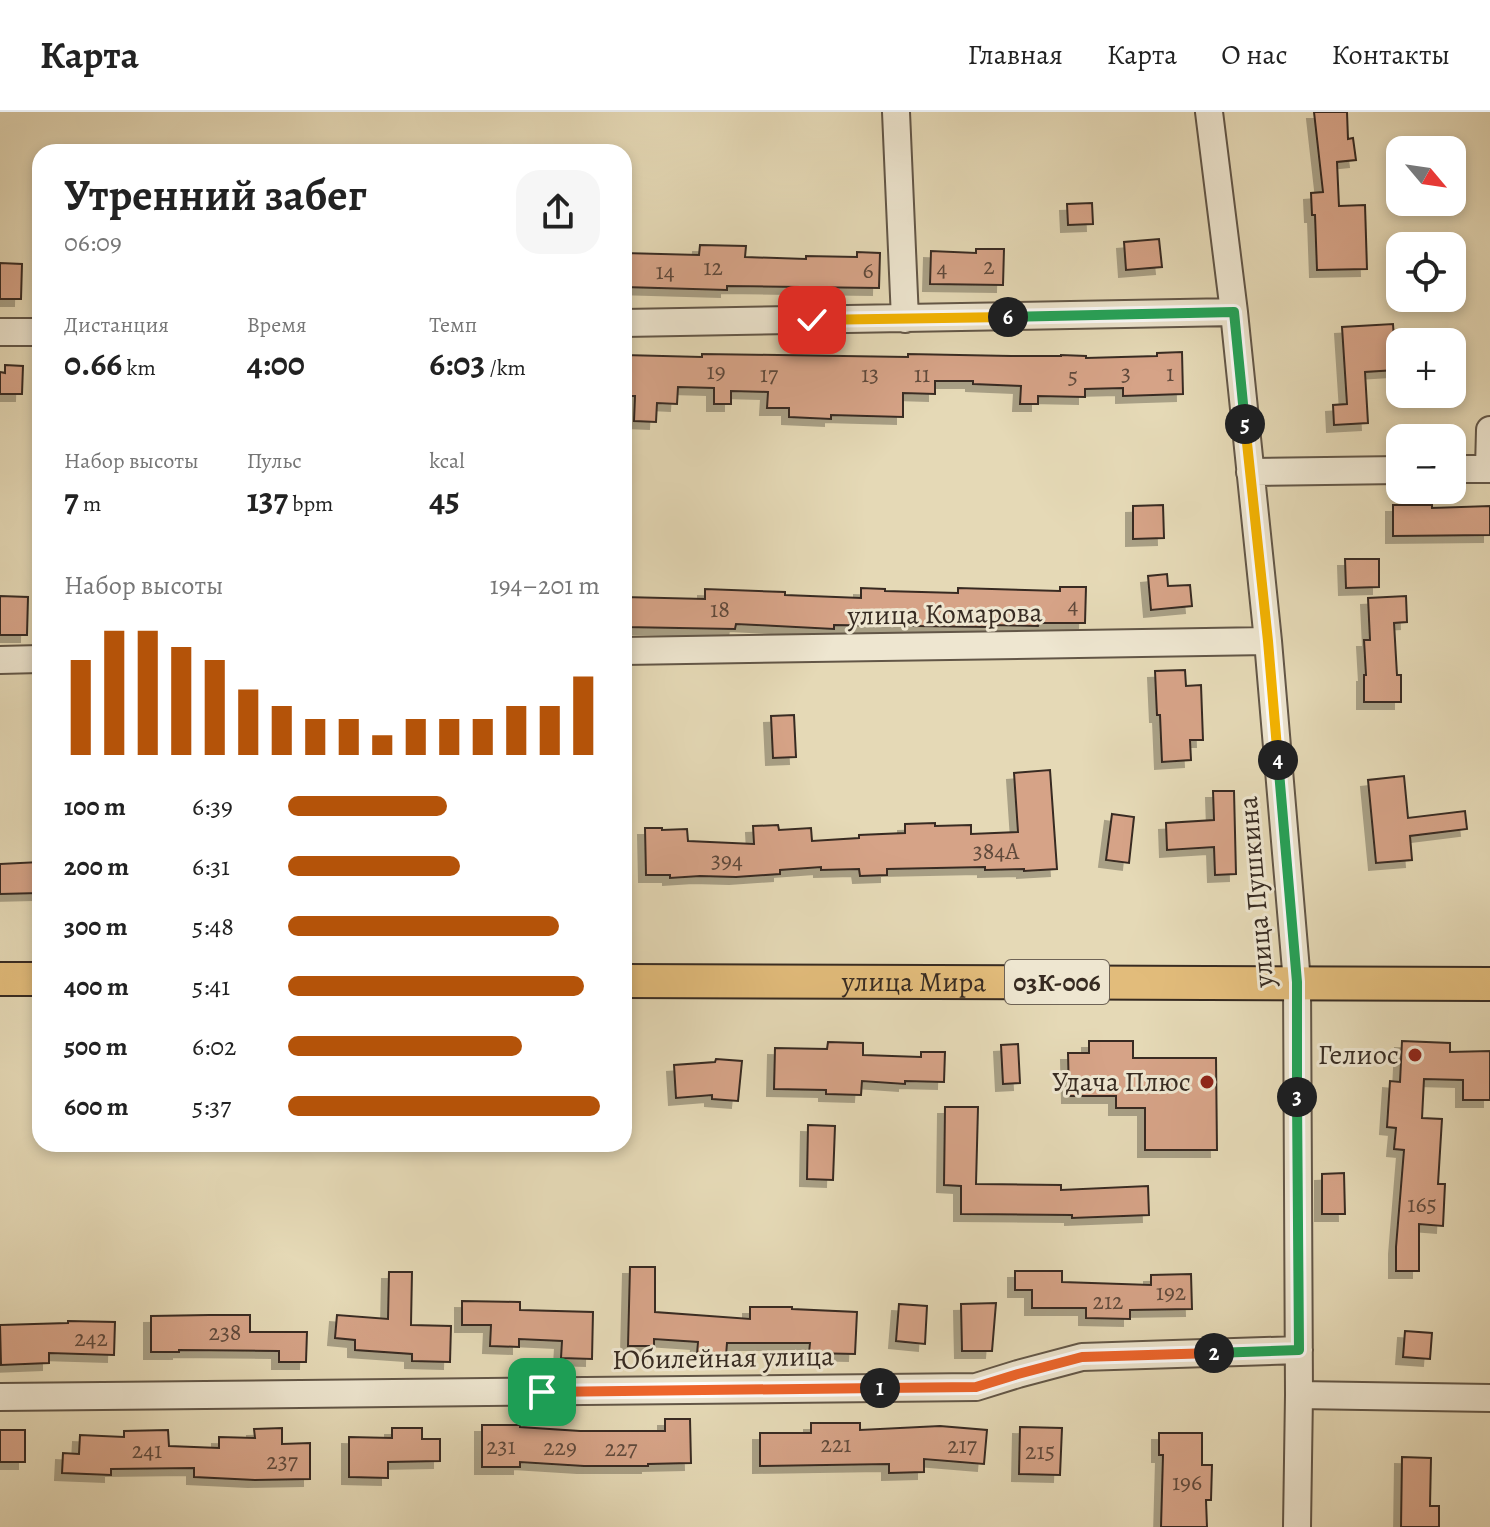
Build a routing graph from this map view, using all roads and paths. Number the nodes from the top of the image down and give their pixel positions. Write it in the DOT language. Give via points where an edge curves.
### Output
graph roads {
  1 [pos="896,112"];
  2 [pos="1209,112"];
  3 [pos="1234,312"];
  4 [pos="905,319"];
  5 [pos="632,323"];
  6 [pos="0,332"];
  7 [pos="32,332"];
  8 [pos="1490,430"];
  9 [pos="1490,468"];
  10 [pos="1466,469"];
  11 [pos="1386,470"];
  12 [pos="1250,472"];
  13 [pos="1268,641"];
  14 [pos="632,651"];
  15 [pos="32,659"];
  16 [pos="0,660"];
  17 [pos="0,979"];
  18 [pos="32,979"];
  19 [pos="632,981"];
  20 [pos="1297,982"];
  21 [pos="1490,984"];
  22 [pos="1299,1350"];
  23 [pos="1299,1395"];
  24 [pos="0,1397"];
  25 [pos="1490,1398"];
  26 [pos="1297,1527"];
  1 -- 4 [label="street"];
  2 -- 3 [label="street, улица Пушкина"];
  3 -- 4 [label="street"];
  3 -- 12 [label="street, улица Пушкина"];
  4 -- 5 [label="street"];
  6 -- 7 [label="street"];
  8 -- 9 [label="street"];
  9 -- 10 [label="street"];
  11 -- 12 [label="street"];
  12 -- 13 [label="street, улица Пушкина"];
  13 -- 14 [label="street, улица Комарова"];
  13 -- 20 [label="street, улица Пушкина"];
  15 -- 16 [label="street"];
  17 -- 18 [label="main road"];
  19 -- 20 [label="main road, улица Мира / 03К-006"];
  20 -- 21 [label="main road, улица Мира / 03К-006"];
  20 -- 22 [label="street, улица Пушкина"];
  22 -- 23 [label="street, улица Пушкина"];
  22 -- 24 [label="street, Юбилейная улица" via="1082,1357 976,1387"];
  23 -- 25 [label="street"];
  23 -- 26 [label="street, улица Пушкина"];
}
